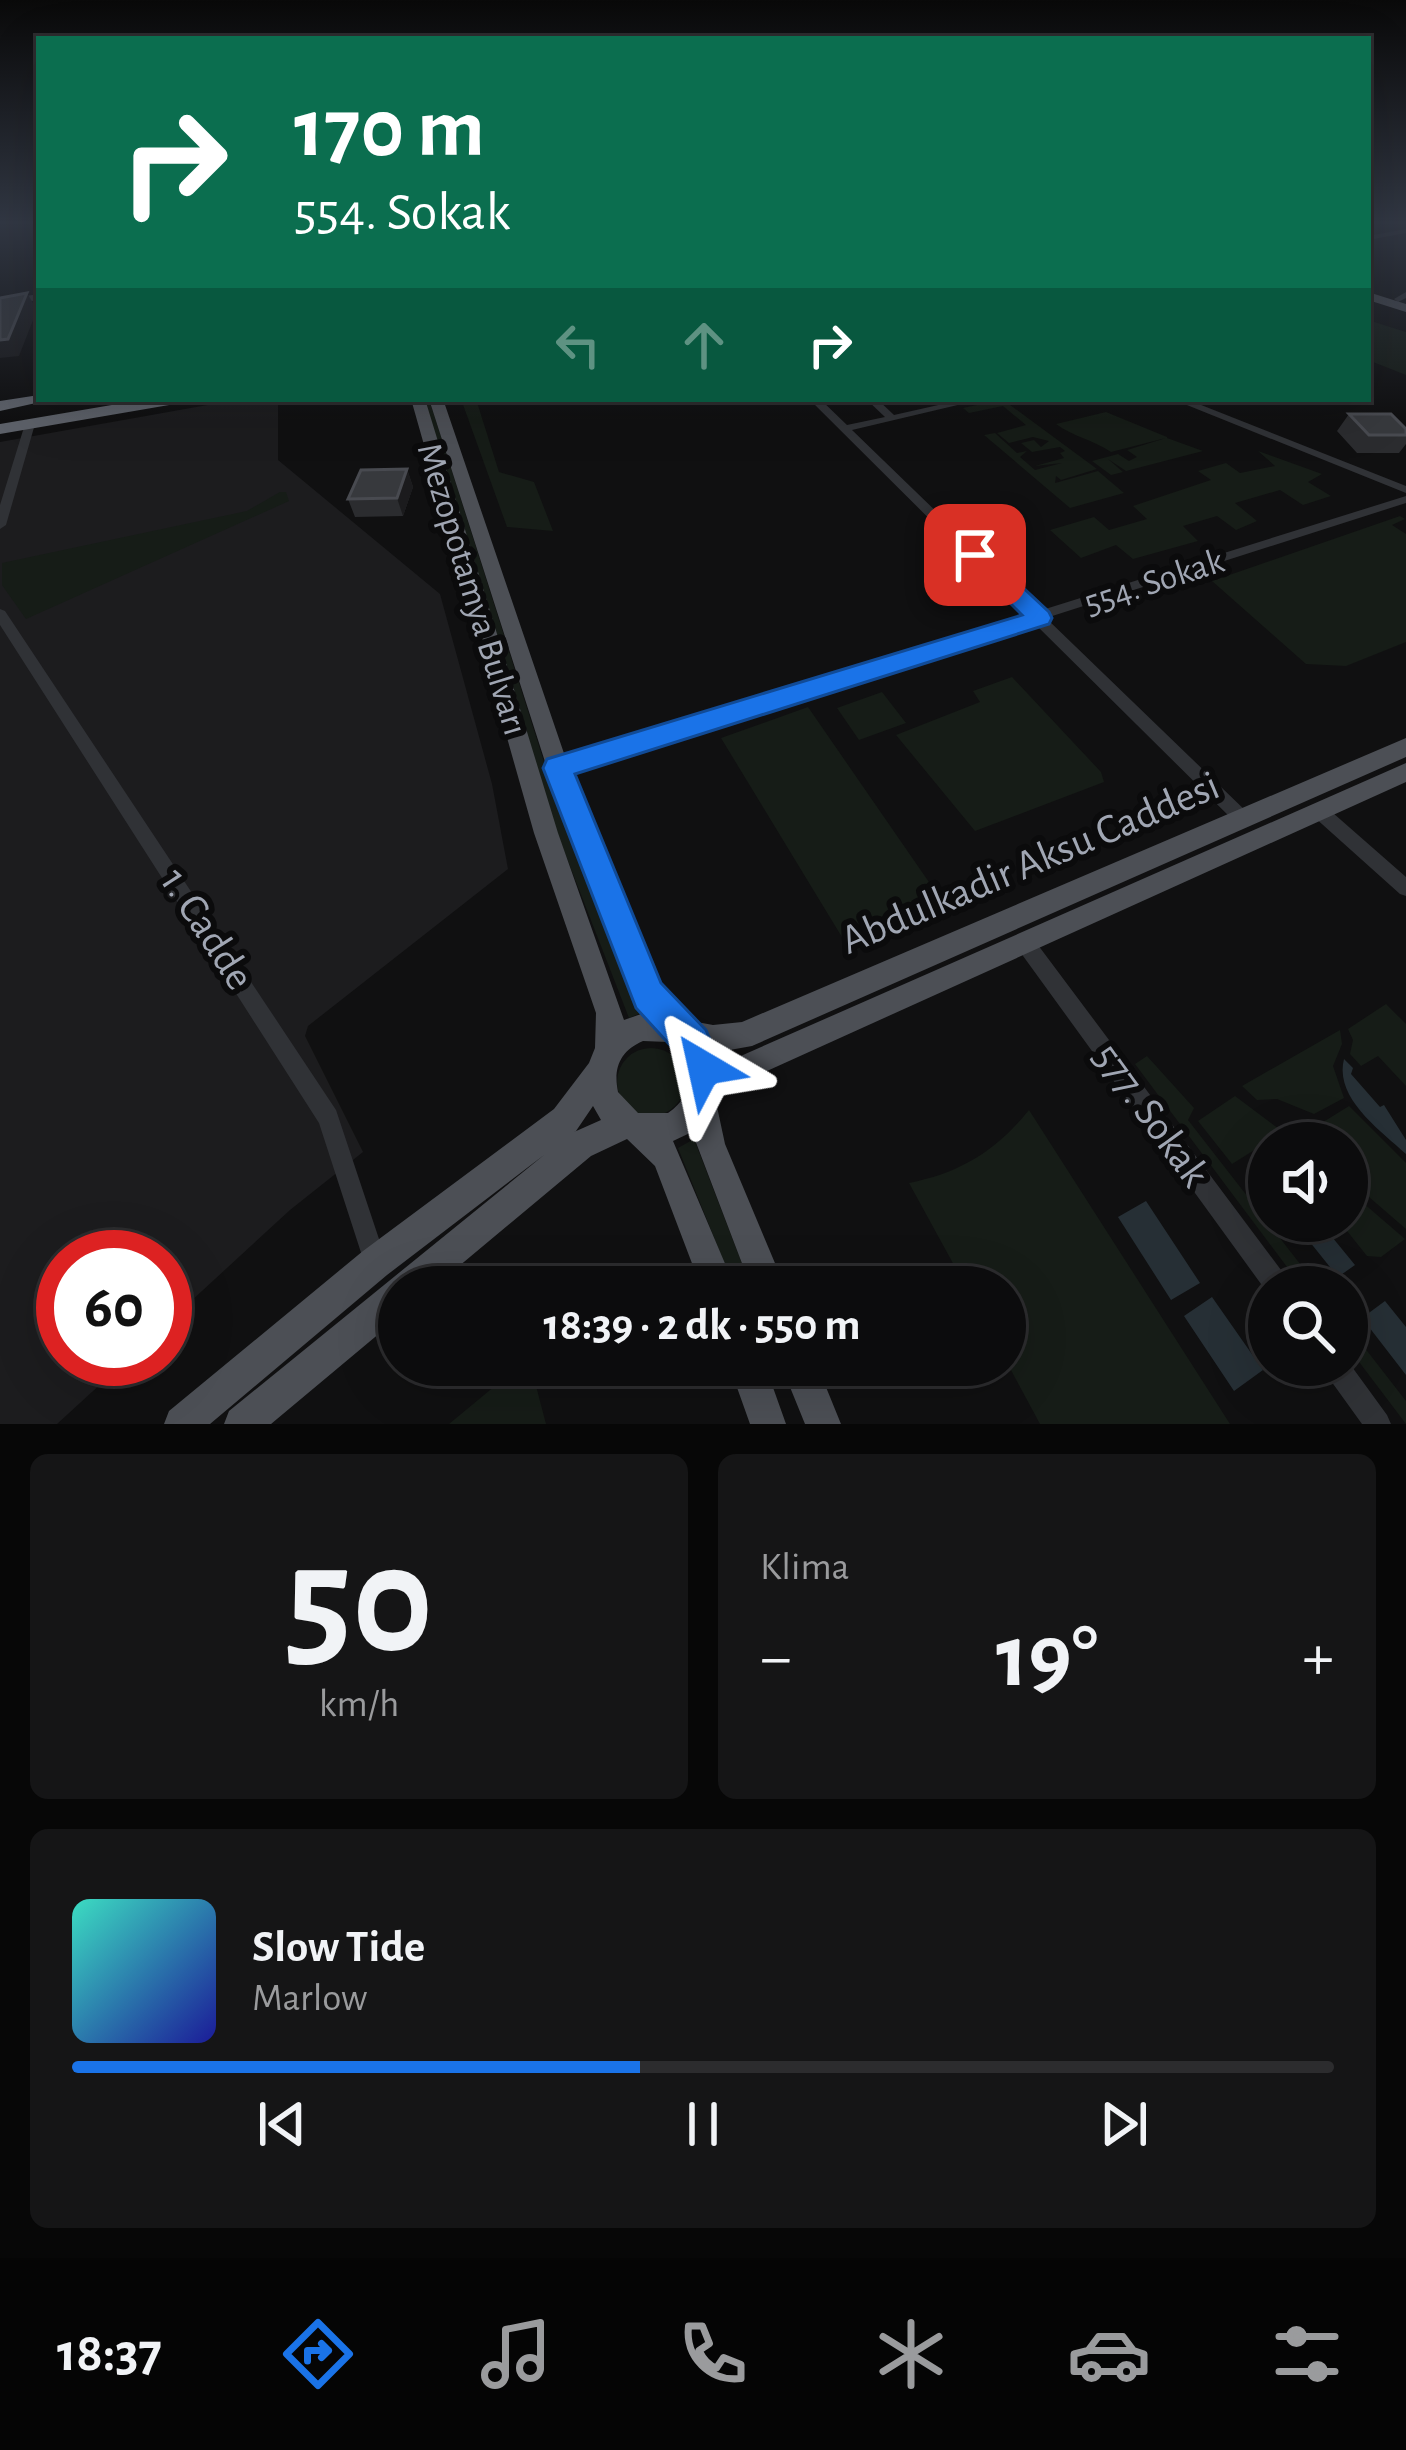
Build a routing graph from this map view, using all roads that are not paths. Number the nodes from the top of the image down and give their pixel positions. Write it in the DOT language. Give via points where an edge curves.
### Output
graph roads {
  1 [pos="1371,294"];
  2 [pos="36,297"];
  3 [pos="1404,301"];
  4 [pos="0,303"];
  5 [pos="46,402"];
  6 [pos="110,402"];
  7 [pos="158,402"];
  8 [pos="419,402"];
  9 [pos="437,402"];
  10 [pos="817,402"];
  11 [pos="874,402"];
  12 [pos="964,402"];
  13 [pos="1184,402"];
  14 [pos="0,416"];
  15 [pos="892,418"];
  16 [pos="30,424"];
  17 [pos="845,429"];
  18 [pos="1406,494"];
  19 [pos="0,525"];
  20 [pos="0,614"];
  21 [pos="1040,618"];
  22 [pos="1406,747"];
  23 [pos="558,768"];
  24 [pos="1406,772"];
  25 [pos="1318,811"];
  26 [pos="1244,820"];
  27 [pos="1406,888"];
  28 [pos="1025,943"];
  29 [pos="680,1031"];
  30 [pos="606,1060"];
  31 [pos="700,1096"];
  32 [pos="631,1127"];
  33 [pos="375,1263"];
  34 [pos="433,1266"];
  35 [pos="710,1266"];
  36 [pos="759,1266"];
  37 [pos="1262,1266"];
  38 [pos="378,1312"];
  39 [pos="754,1386"];
  40 [pos="808,1386"];
  41 [pos="1350,1386"];
  42 [pos="182,1424"];
  43 [pos="242,1424"];
  44 [pos="768,1424"];
  45 [pos="823,1424"];
  46 [pos="1378,1424"];
  1 -- 3 [label="main road"];
  2 -- 4 [label="street"];
  5 -- 14 [label="highway"];
  6 -- 14 [label="highway"];
  7 -- 16 [label="highway"];
  8 -- 30 [label="main road, Mezopotamya Bulvarı" via="540,812 610,1012"];
  9 -- 23 [label="main road, Mezopotamya Bulvarı"];
  10 -- 17 [label="street"];
  11 -- 15 [label="street"];
  12 -- 15 [label="street"];
  13 -- 18 [label="street"];
  14 -- 16 [label="highway"];
  15 -- 17 [label="street"];
  16 -- 19 [label="street"];
  17 -- 21 [label="street"];
  18 -- 21 [label="street, 554. Sokak"];
  20 -- 33 [label="street, 1. Cadde" via="328,1118"];
  21 -- 23 [label="street, 554. Sokak"];
  21 -- 26 [label="street"];
  22 -- 26 [label="main road, Abdulkadir Aksu Caddesi"];
  23 -- 29 [label="main road, Mezopotamya Bulvarı" via="648,996"];
  24 -- 25 [label="main road, Abdulkadir Aksu Caddesi"];
  25 -- 27 [label="street"];
  25 -- 28 [label="main road, Abdulkadir Aksu Caddesi"];
  26 -- 29 [label="main road, Abdulkadir Aksu Caddesi" via="742,1036"];
  28 -- 31 [label="main road, Abdulkadir Aksu Caddesi" via="737,1070"];
  28 -- 37 [label="street, 577. Sokak"];
  29 -- 30 [label="main road" via="632,1030"];
  29 -- 31 [label="main road" via="700,1054"];
  30 -- 32 [label="main road" via="608,1106"];
  30 -- 33 [label="main road" via="565,1120"];
  31 -- 32 [label="main road" via="668,1129"];
  31 -- 36 [label="main road" via="710,1144"];
  32 -- 34 [label="main road" via="580,1145"];
  32 -- 35 [label="main road" via="666,1156"];
  33 -- 42 [label="main road"];
  38 -- 43 [label="main road"];
  39 -- 44 [label="main road"];
  40 -- 45 [label="main road"];
  41 -- 46 [label="street"];
}
